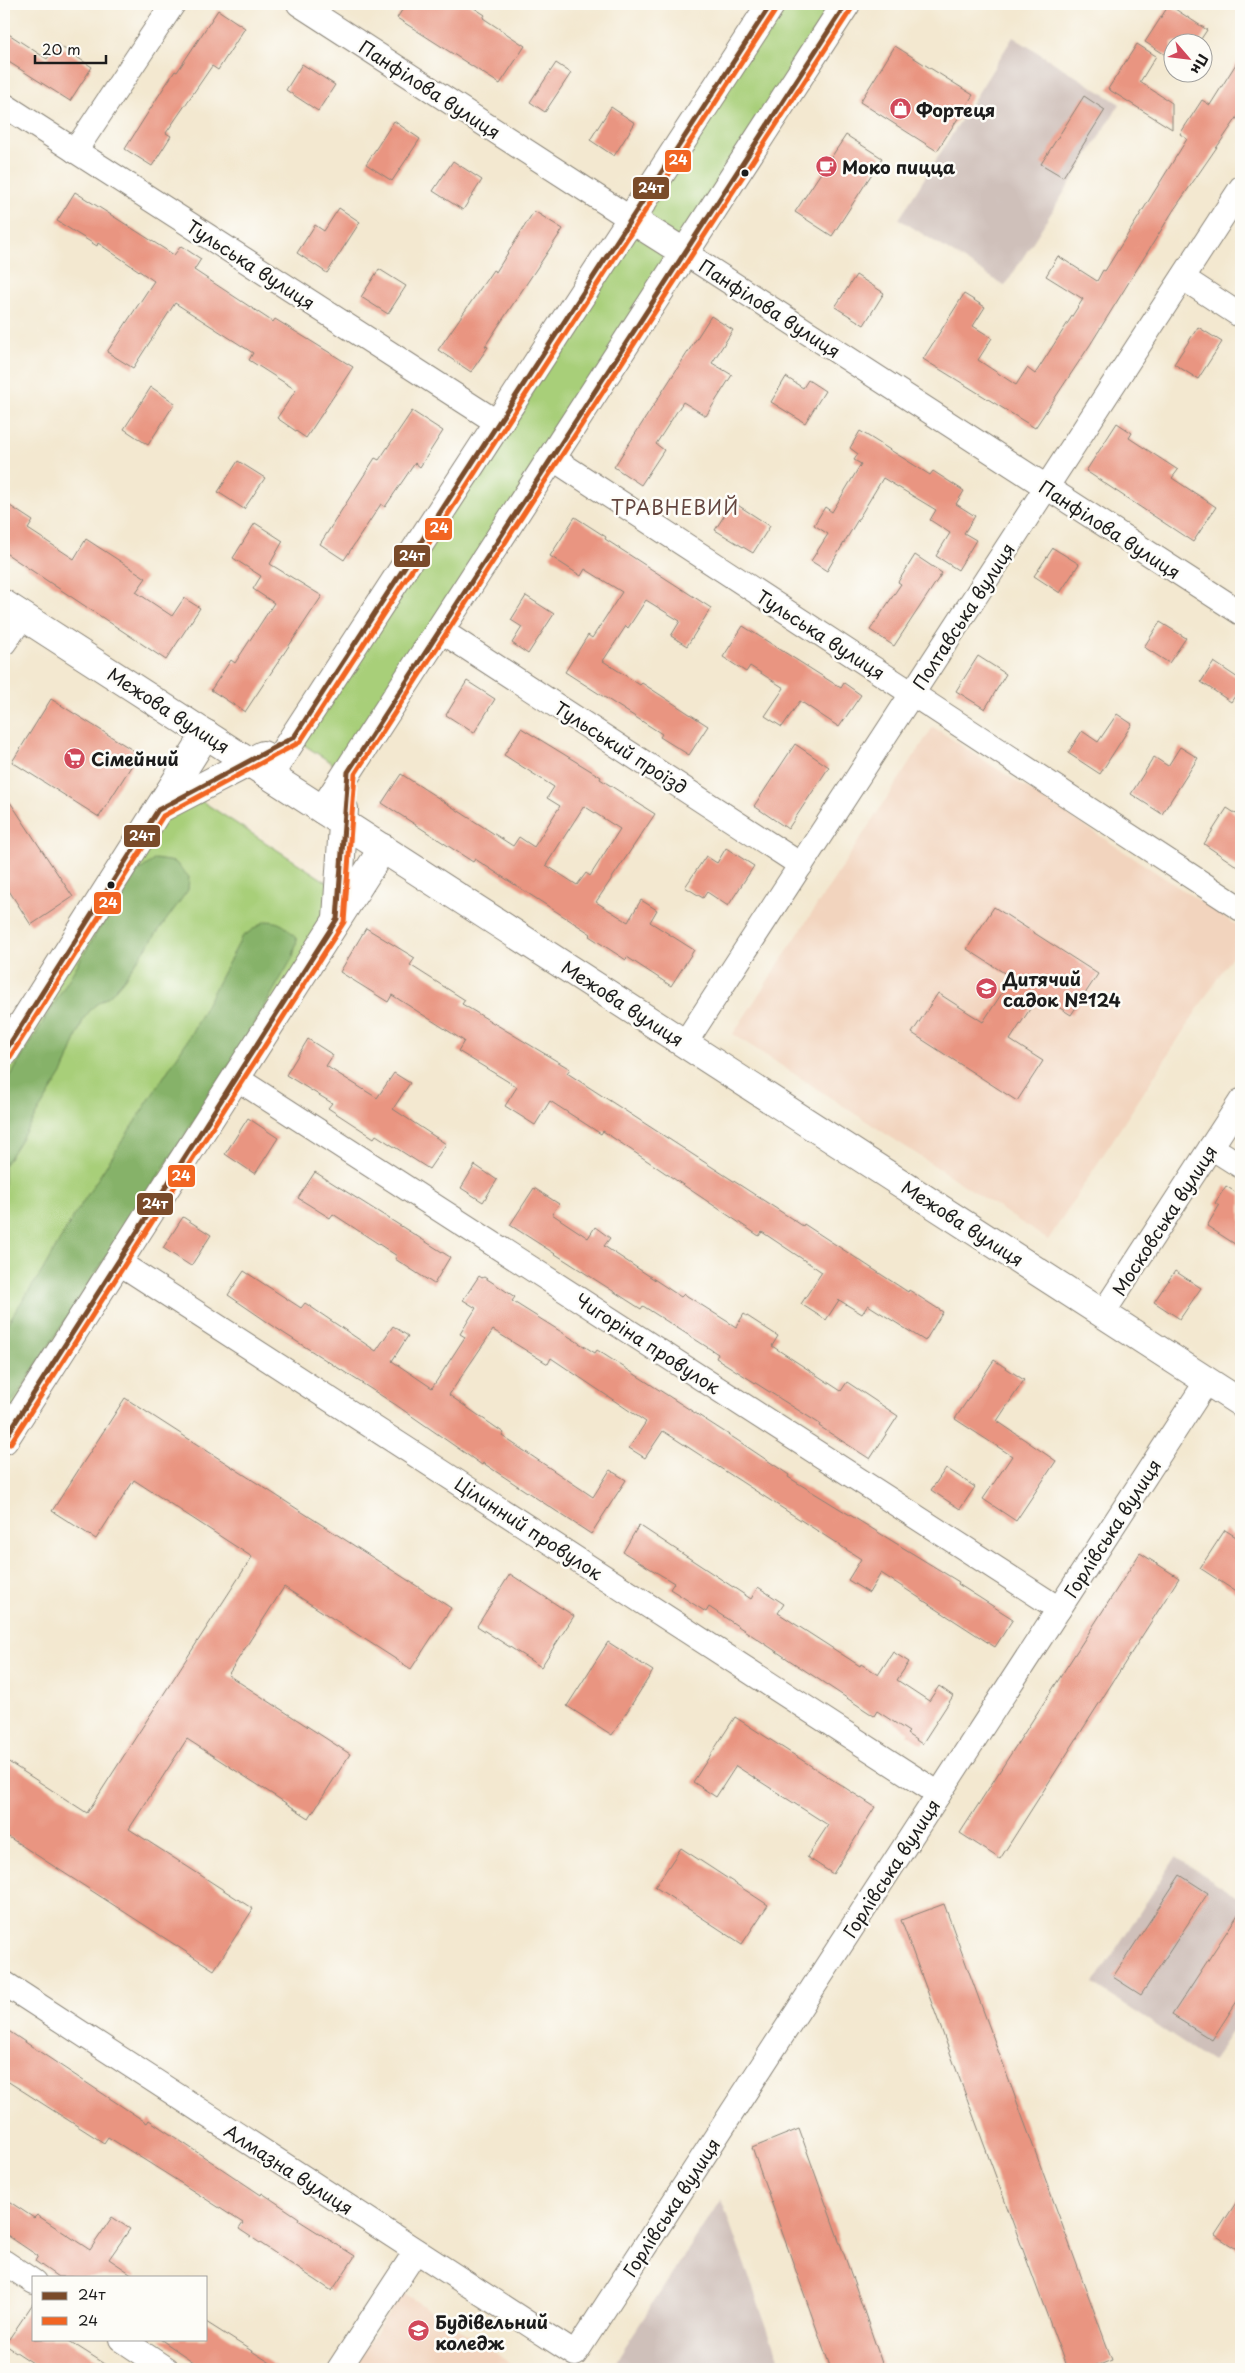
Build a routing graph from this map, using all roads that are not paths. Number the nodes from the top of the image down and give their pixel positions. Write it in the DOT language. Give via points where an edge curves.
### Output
graph roads {
  1 [pos="173,4"];
  2 [pos="299,4"];
  3 [pos="771,4"];
  4 [pos="846,4"];
  5 [pos="4,104"];
  6 [pos="75,151"];
  7 [pos="1241,188"];
  8 [pos="631,219"];
  9 [pos="685,253"];
  10 [pos="1183,278"];
  11 [pos="1241,316"];
  12 [pos="498,423"];
  13 [pos="552,458"];
  14 [pos="1047,488"];
  15 [pos="13,610"];
  16 [pos="1241,614"];
  17 [pos="440,630"];
  18 [pos="4,643"];
  19 [pos="912,694"];
  20 [pos="206,734"];
  21 [pos="260,769"];
  22 [pos="158,810"];
  23 [pos="333,816"];
  24 [pos="383,848"];
  25 [pos="801,865"];
  26 [pos="1241,909"];
  27 [pos="337,919"];
  28 [pos="685,1044"];
  29 [pos="4,1053"];
  30 [pos="236,1078"];
  31 [pos="1241,1101"];
  32 [pos="1211,1147"];
  33 [pos="1241,1166"];
  34 [pos="118,1262"];
  35 [pos="1103,1313"];
  36 [pos="1207,1381"];
  37 [pos="1241,1403"];
  38 [pos="4,1440"];
  39 [pos="1060,1609"];
  40 [pos="939,1794"];
  41 [pos="4,1983"];
  42 [pos="416,2251"];
  43 [pos="4,2262"];
  44 [pos="32,2281"];
  45 [pos="122,2340"];
  46 [pos="575,2354"];
  47 [pos="166,2369"];
  48 [pos="339,2369"];
  1 -- 6 [label="street"];
  2 -- 8 [label="street, Панфілова вулиця"];
  3 -- 8 [label="street"];
  4 -- 9 [label="street"];
  5 -- 6 [label="street, Тульська вулиця"];
  6 -- 12 [label="street, Тульська вулиця"];
  7 -- 10 [label="street, Полтавська вулиця"];
  8 -- 9 [label="street, Панфілова вулиця"];
  8 -- 12 [label="street"];
  9 -- 13 [label="street"];
  9 -- 14 [label="street, Панфілова вулиця"];
  10 -- 11 [label="street"];
  10 -- 14 [label="street, Полтавська вулиця"];
  12 -- 21 [label="street" via="294,737"];
  13 -- 17 [label="street"];
  13 -- 19 [label="street, Тульська вулиця"];
  14 -- 16 [label="street, Панфілова вулиця"];
  14 -- 19 [label="street, Полтавська вулиця"];
  15 -- 18 [label="street"];
  15 -- 20 [label="street, Межова вулиця"];
  17 -- 23 [label="street" via="348,772"];
  17 -- 25 [label="street, Тульський проїзд"];
  19 -- 25 [label="street, Полтавська вулиця"];
  19 -- 26 [label="street, Тульська вулиця"];
  20 -- 21 [label="street, Межова вулиця"];
  20 -- 22 [label="street"];
  21 -- 22 [label="street"];
  21 -- 23 [label="street, Межова вулиця"];
  22 -- 29 [label="street"];
  23 -- 24 [label="street, Межова вулиця"];
  23 -- 27 [label="street"];
  24 -- 27 [label="street"];
  24 -- 28 [label="street, Межова вулиця"];
  25 -- 28 [label="street, Полтавська вулиця"];
  27 -- 30 [label="street"];
  28 -- 35 [label="street, Межова вулиця"];
  30 -- 34 [label="street"];
  30 -- 39 [label="street, Чигоріна провулок"];
  31 -- 32 [label="street, Московська вулиця"];
  32 -- 33 [label="street"];
  32 -- 35 [label="street, Московська вулиця"];
  34 -- 38 [label="street"];
  34 -- 40 [label="street, Цілинний провулок"];
  35 -- 36 [label="street, Межова вулиця"];
  36 -- 37 [label="street, Межова вулиця"];
  36 -- 39 [label="street, Горлівська вулиця"];
  39 -- 40 [label="street, Горлівська вулиця"];
  40 -- 46 [label="street, Горлівська вулиця"];
  41 -- 42 [label="street, Алмазна вулиця"];
  42 -- 46 [label="street, Алмазна вулиця"];
  42 -- 48 [label="street"];
  43 -- 44 [label="street"];
  45 -- 47 [label="street"];
}
